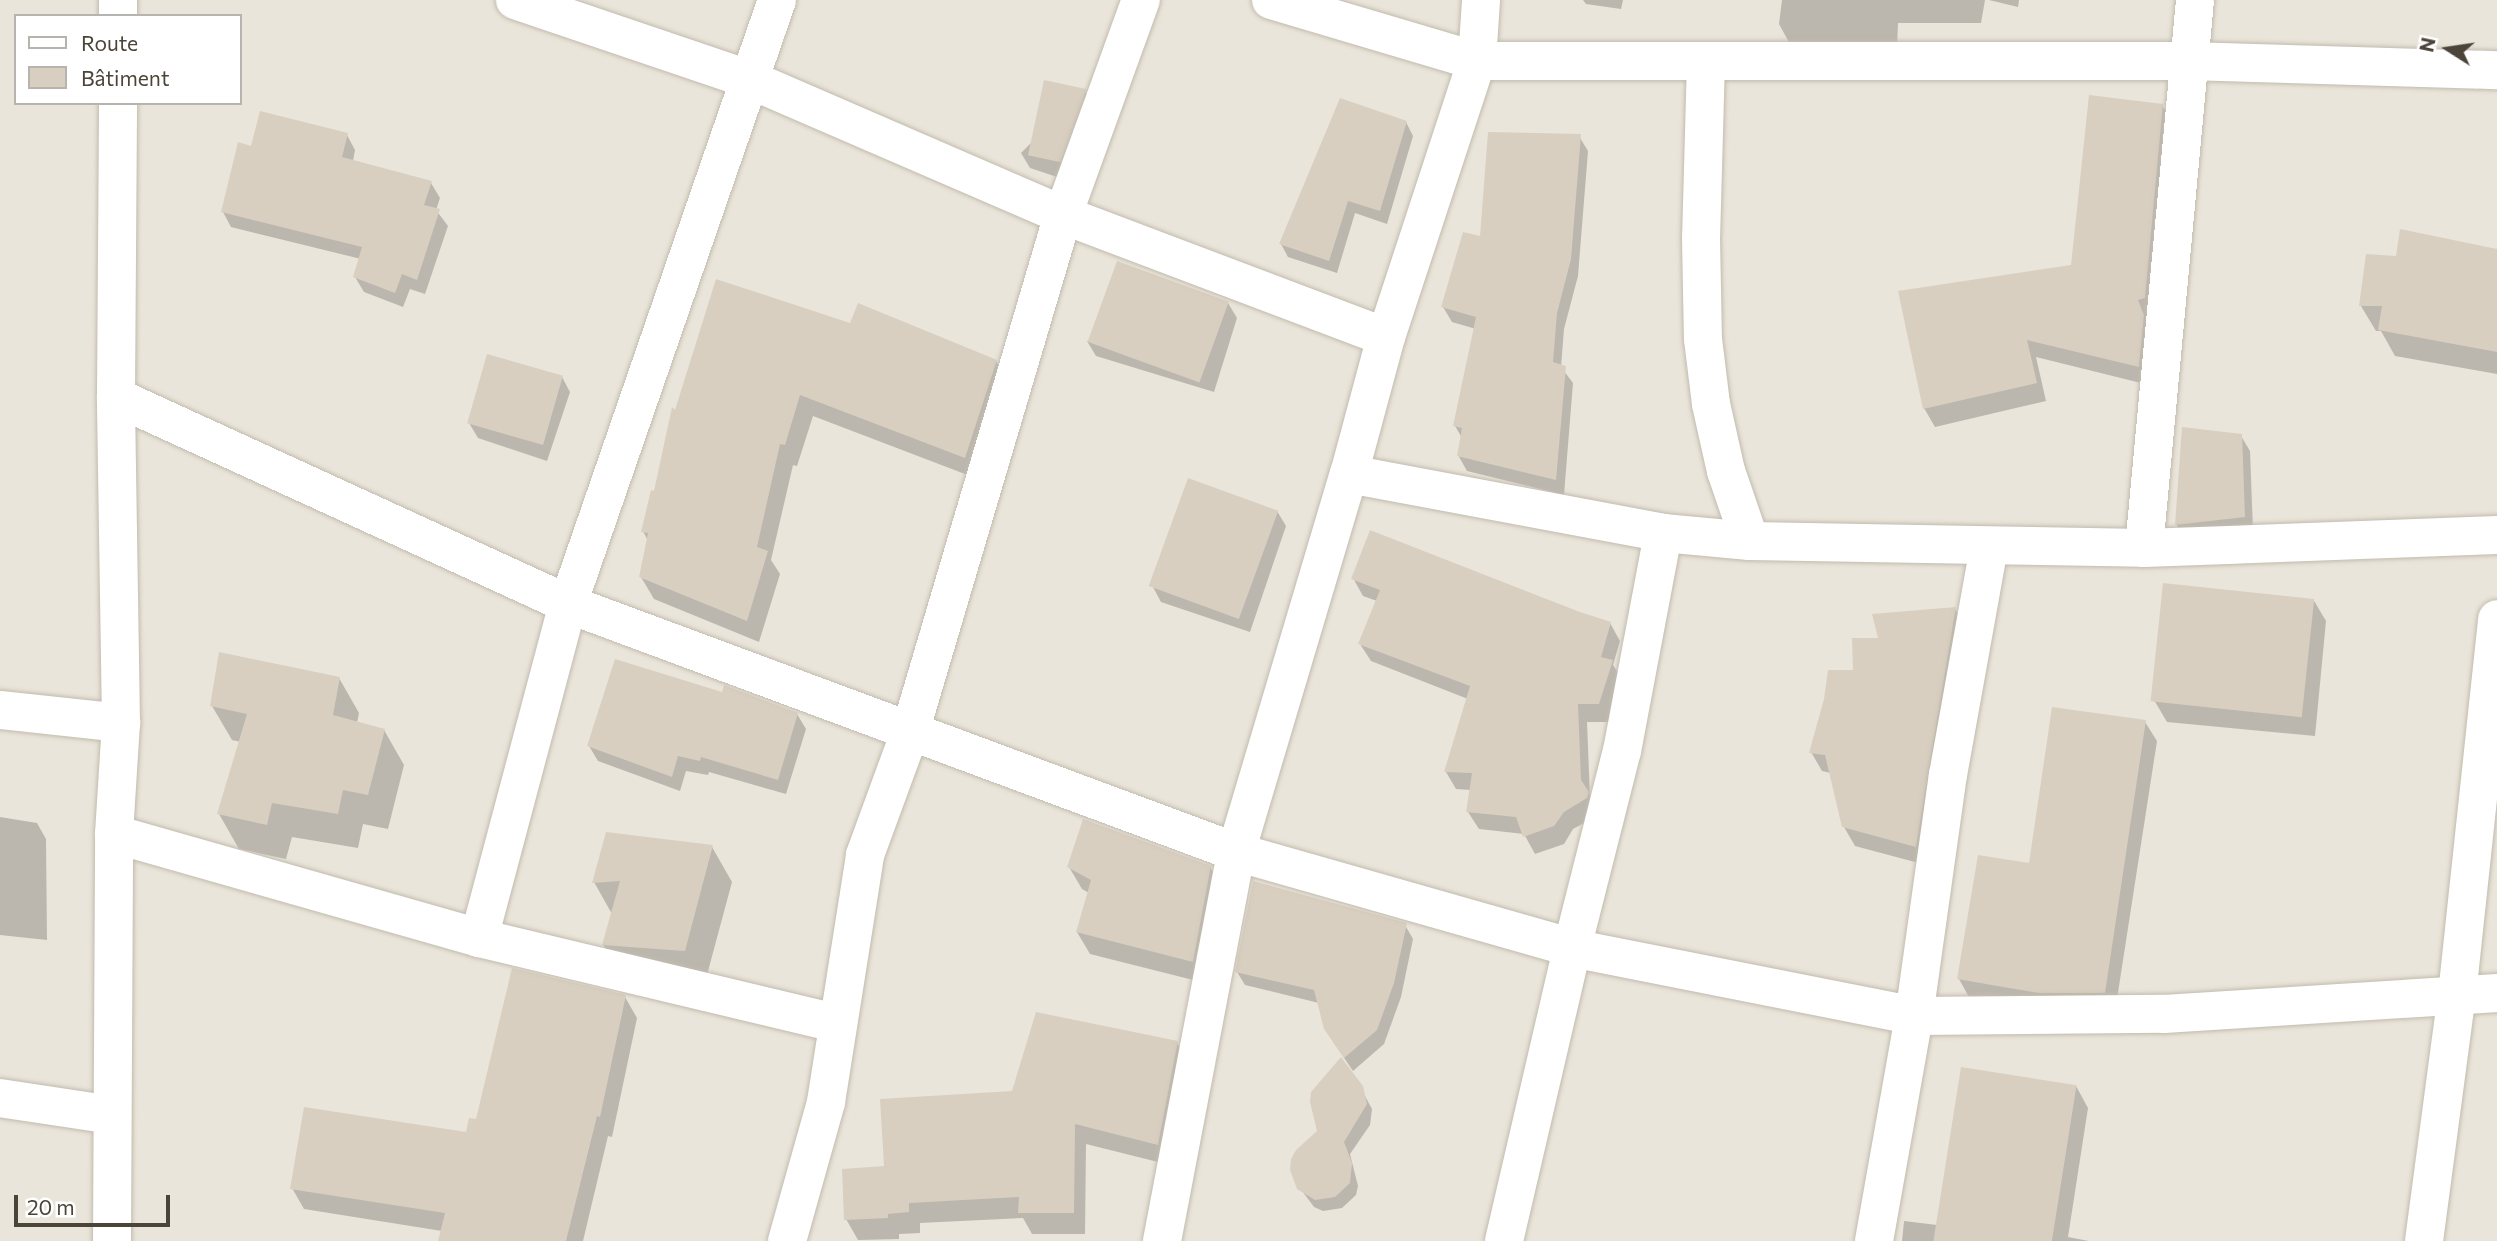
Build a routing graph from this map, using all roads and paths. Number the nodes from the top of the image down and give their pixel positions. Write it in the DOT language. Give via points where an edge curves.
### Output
graph roads {
  1 [pos="515,0"];
  2 [pos="776,0"];
  3 [pos="1141,0"];
  4 [pos="1271,0"];
  5 [pos="1482,0"];
  6 [pos="2195,0"];
  7 [pos="1477,61"];
  8 [pos="1706,61"];
  9 [pos="2188,61"];
  10 [pos="2497,70"];
  11 [pos="751,80"];
  12 [pos="118,105"];
  13 [pos="1063,215"];
  14 [pos="1386,337"];
  15 [pos="116,397"];
  16 [pos="1349,474"];
  17 [pos="1664,533"];
  18 [pos="2497,535"];
  19 [pos="1750,541"];
  20 [pos="1989,547"];
  21 [pos="2144,548"];
  22 [pos="568,604"];
  23 [pos="2497,620"];
  24 [pos="0,710"];
  25 [pos="121,723"];
  26 [pos="910,732"];
  27 [pos="114,834"];
  28 [pos="1236,852"];
  29 [pos="480,938"];
  30 [pos="1572,948"];
  31 [pos="2497,993"];
  32 [pos="2457,995"];
  33 [pos="1914,1016"];
  34 [pos="837,1023"];
  35 [pos="0,1098"];
  36 [pos="113,1115"];
  37 [pos="112,1241"];
  38 [pos="787,1241"];
  39 [pos="1162,1241"];
  40 [pos="1504,1241"];
  41 [pos="1874,1241"];
  42 [pos="2424,1241"];
  1 -- 11 [label="street"];
  2 -- 11 [label="street"];
  3 -- 13 [label="street"];
  4 -- 7 [label="street"];
  5 -- 7 [label="street"];
  6 -- 9 [label="street"];
  7 -- 8 [label="street"];
  7 -- 14 [label="street"];
  8 -- 9 [label="street"];
  8 -- 19 [label="street" via="1703,338 1726,471"];
  9 -- 10 [label="street"];
  9 -- 21 [label="street"];
  11 -- 13 [label="street"];
  11 -- 22 [label="street"];
  12 -- 15 [label="street"];
  13 -- 14 [label="street"];
  13 -- 26 [label="street"];
  14 -- 16 [label="street"];
  15 -- 22 [label="street"];
  15 -- 25 [label="street"];
  16 -- 17 [label="street"];
  16 -- 28 [label="street"];
  17 -- 19 [label="street"];
  17 -- 30 [label="street" via="1622,751"];
  18 -- 21 [label="street"];
  19 -- 20 [label="street"];
  20 -- 21 [label="street"];
  20 -- 33 [label="street" via="1948,775"];
  22 -- 26 [label="street"];
  22 -- 29 [label="street"];
  23 -- 32 [label="street"];
  24 -- 25 [label="street"];
  25 -- 27 [label="street"];
  26 -- 28 [label="street"];
  26 -- 34 [label="street" via="865,855"];
  27 -- 29 [label="street"];
  27 -- 36 [label="street"];
  28 -- 30 [label="street"];
  28 -- 39 [label="street"];
  29 -- 34 [label="street"];
  30 -- 33 [label="street"];
  30 -- 40 [label="street"];
  31 -- 32 [label="street"];
  32 -- 33 [label="street" via="2164,1014"];
  32 -- 42 [label="street"];
  33 -- 41 [label="street"];
  34 -- 38 [label="street" via="826,1102"];
  35 -- 36 [label="street"];
  36 -- 37 [label="street"];
}
